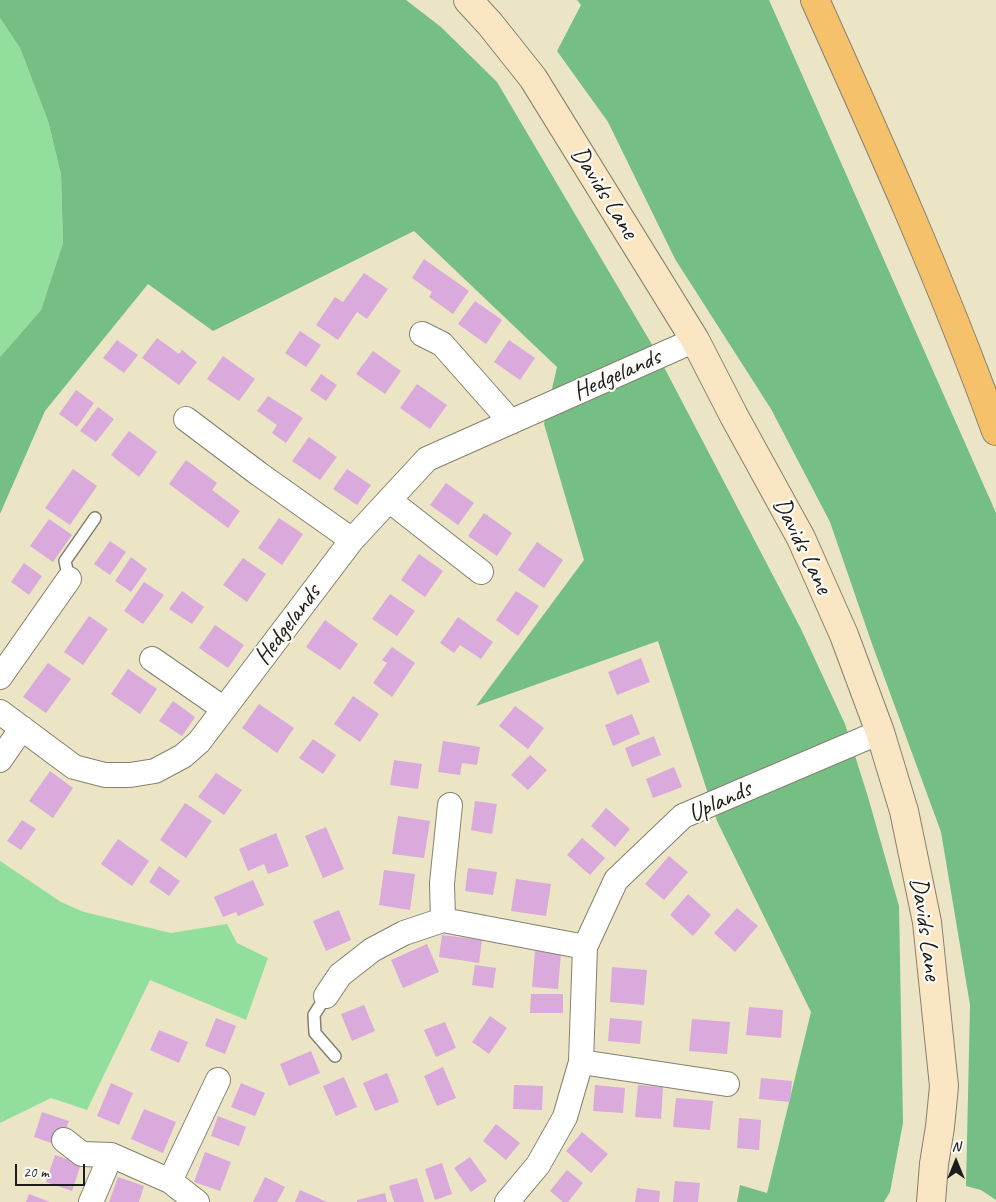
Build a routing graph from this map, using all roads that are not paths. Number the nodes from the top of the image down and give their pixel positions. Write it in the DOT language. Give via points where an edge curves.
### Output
graph roads {
  1 [pos="468,0"];
  2 [pos="815,0"];
  3 [pos="422,334"];
  4 [pos="696,340"];
  5 [pos="186,419"];
  6 [pos="512,422"];
  7 [pos="996,431"];
  8 [pos="389,500"];
  9 [pos="95,518"];
  10 [pos="352,540"];
  11 [pos="480,572"];
  12 [pos="70,579"];
  13 [pos="152,659"];
  14 [pos="0,677"];
  15 [pos="224,709"];
  16 [pos="0,712"];
  17 [pos="22,728"];
  18 [pos="880,732"];
  19 [pos="0,760"];
  20 [pos="450,805"];
  21 [pos="443,920"];
  22 [pos="585,947"];
  23 [pos="326,996"];
  24 [pos="335,1056"];
  25 [pos="581,1062"];
  26 [pos="218,1080"];
  27 [pos="727,1084"];
  28 [pos="64,1140"];
  29 [pos="111,1155"];
  30 [pos="934,1164"];
  31 [pos="170,1180"];
  32 [pos="91,1202"];
  33 [pos="197,1202"];
  34 [pos="507,1202"];
  35 [pos="914,1202"];
  36 [pos="931,1202"];
  1 -- 4 [label="street, Davids Lane" via="533,78"];
  2 -- 7 [label="highway" via="927,252"];
  3 -- 6 [label="street" via="442,344"];
  4 -- 6 [label="street, Hedgelands"];
  4 -- 18 [label="street, Davids Lane" via="801,538 844,634"];
  5 -- 10 [label="street"];
  6 -- 8 [label="street, Hedgelands" via="427,459"];
  8 -- 10 [label="street, Hedgelands"];
  8 -- 11 [label="street"];
  9 -- 12 [label="lane" via="66,561"];
  10 -- 15 [label="street, Hedgelands"];
  12 -- 14 [label="street"];
  13 -- 15 [label="street"];
  15 -- 17 [label="street, Hedgelands" via="199,742 182,756 155,771 130,774 105,775 74,768"];
  16 -- 17 [label="street, Hedgelands"];
  17 -- 19 [label="street"];
  18 -- 22 [label="street, Uplands" via="683,816 616,880"];
  18 -- 30 [label="street, Davids Lane" via="904,811 927,922 944,1086"];
  20 -- 21 [label="street" via="442,883"];
  21 -- 22 [label="street"];
  21 -- 23 [label="street" via="404,933 372,950 340,975"];
  22 -- 25 [label="street, Uplands"];
  23 -- 24 [label="lane" via="314,1015 315,1033"];
  25 -- 27 [label="street"];
  25 -- 34 [label="street, Uplands" via="565,1117 538,1165"];
  26 -- 31 [label="street"];
  28 -- 29 [label="street" via="82,1154"];
  29 -- 31 [label="street"];
  29 -- 32 [label="street"];
  30 -- 35 [label="street, Davids Lane"];
  30 -- 36 [label="street, Davids Lane"];
  31 -- 33 [label="street"];
}
